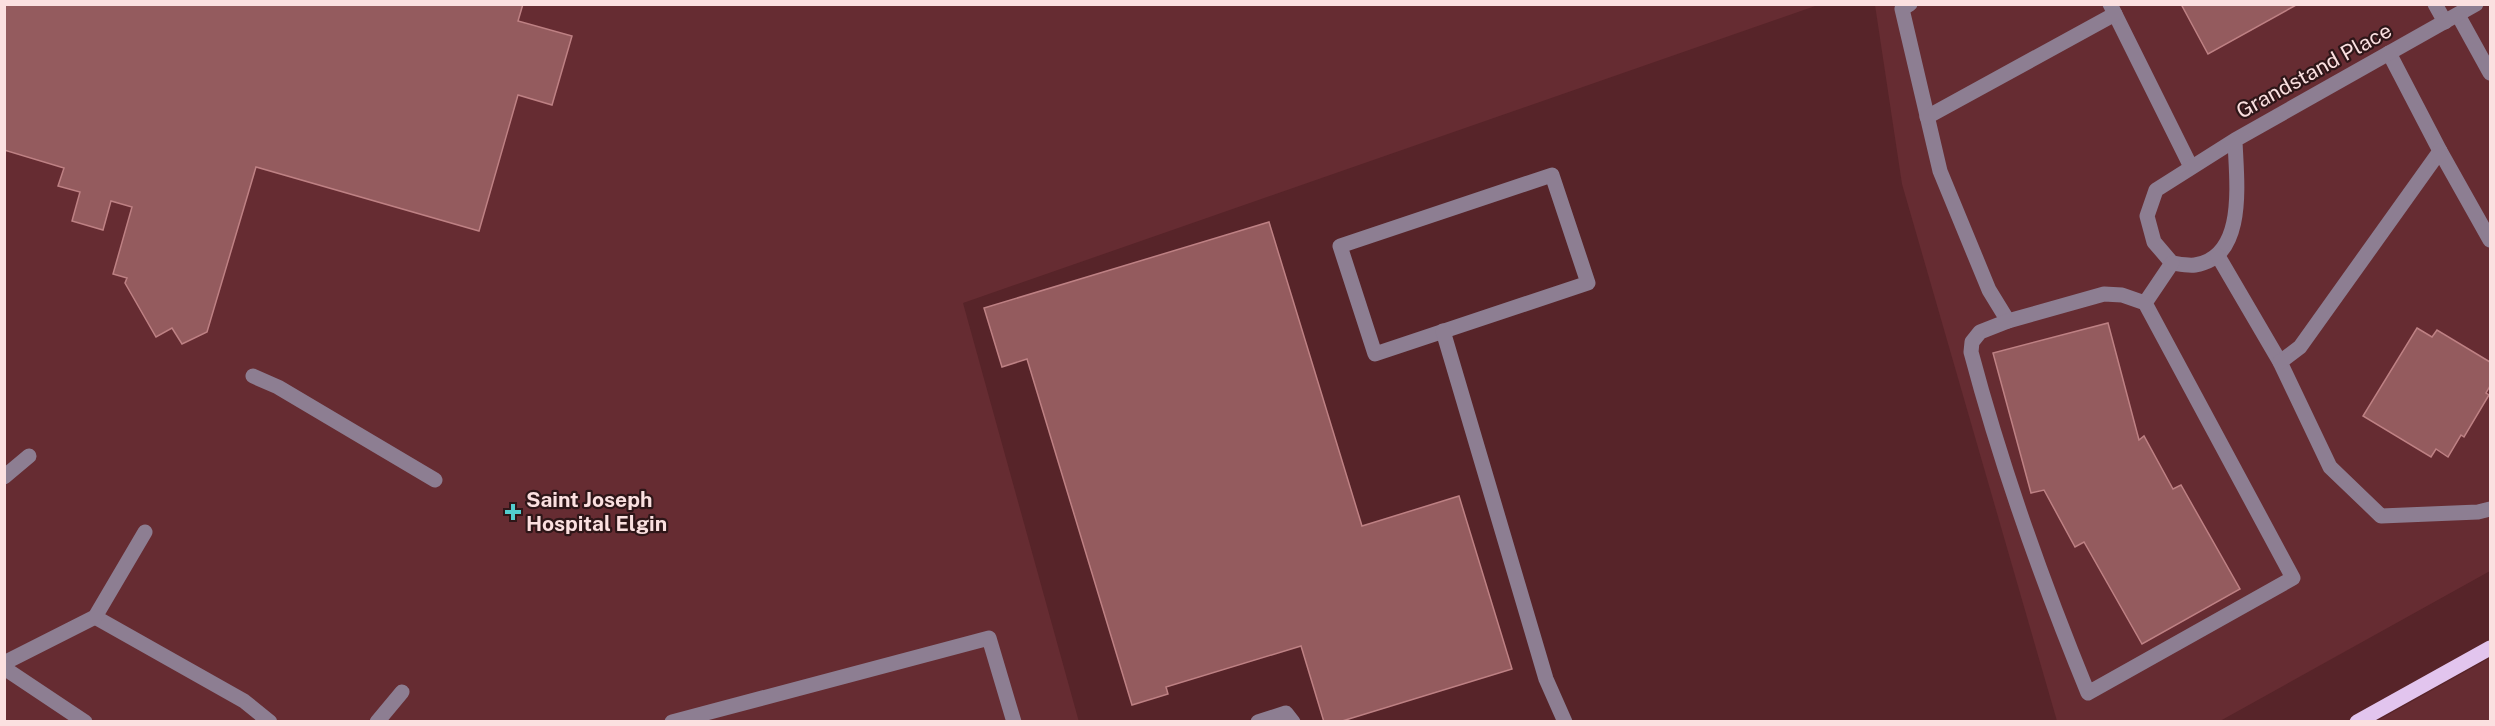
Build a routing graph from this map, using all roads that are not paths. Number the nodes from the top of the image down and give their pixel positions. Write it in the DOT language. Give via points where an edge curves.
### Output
graph roads {
  1 [pos="1910,4"];
  2 [pos="2435,4"];
  3 [pos="2476,4"];
  4 [pos="2113,9"];
  5 [pos="2452,18"];
  6 [pos="2389,53"];
  7 [pos="2490,73"];
  8 [pos="1927,117"];
  9 [pos="2235,140"];
  10 [pos="2440,151"];
  11 [pos="2191,167"];
  12 [pos="2490,240"];
  13 [pos="2218,256"];
  14 [pos="2172,263"];
  15 [pos="2145,303"];
  16 [pos="2008,321"];
  17 [pos="1443,331"];
  18 [pos="2280,362"];
  19 [pos="253,376"];
  20 [pos="29,456"];
  21 [pos="4,477"];
  22 [pos="435,480"];
  23 [pos="2490,509"];
  24 [pos="145,532"];
  25 [pos="95,617"];
  26 [pos="2490,648"];
  27 [pos="4,665"];
  28 [pos="402,692"];
  29 [pos="85,722"];
  30 [pos="270,722"];
  31 [pos="377,722"];
  32 [pos="672,722"];
  33 [pos="1014,722"];
  34 [pos="1258,722"];
  35 [pos="1293,722"];
  36 [pos="1565,722"];
  37 [pos="2357,722"];
  1 -- 8 [label="lane" via="1902,9"];
  2 -- 5 [label="lane"];
  3 -- 5 [label="lane, Grandstand Place"];
  4 -- 8 [label="lane"];
  4 -- 11 [label="lane"];
  5 -- 6 [label="lane, Grandstand Place"];
  5 -- 7 [label="lane"];
  6 -- 9 [label="lane, Grandstand Place"];
  6 -- 10 [label="lane"];
  8 -- 16 [label="lane" via="1940,171 1989,290"];
  9 -- 11 [label="lane, Grandstand Place"];
  9 -- 13 [label="lane, Grandstand Place" via="2234,231"];
  10 -- 12 [label="lane"];
  10 -- 18 [label="lane" via="2300,347"];
  11 -- 14 [label="lane, Grandstand Place" via="2156,190 2147,216 2154,242"];
  13 -- 14 [label="lane" via="2195,265"];
  13 -- 18 [label="lane"];
  14 -- 15 [label="lane"];
  15 -- 16 [label="lane" via="2104,294"];
  15 -- 16 [label="lane" via="2293,578 2088,693 2012,492 1971,352 1972,342 1980,332"];
  17 -- 17 [label="lane" via="1375,354 1340,246 1552,175 1588,283"];
  17 -- 36 [label="lane" via="1546,679"];
  18 -- 23 [label="lane" via="2330,467 2381,516"];
  19 -- 22 [label="lane"];
  20 -- 21 [label="lane"];
  24 -- 25 [label="lane"];
  25 -- 27 [label="lane"];
  25 -- 30 [label="lane" via="244,701"];
  26 -- 37 [label="main road"];
  27 -- 29 [label="lane"];
  28 -- 31 [label="lane"];
  32 -- 33 [label="lane" via="989,638"];
  34 -- 35 [label="lane" via="1286,713"];
}
